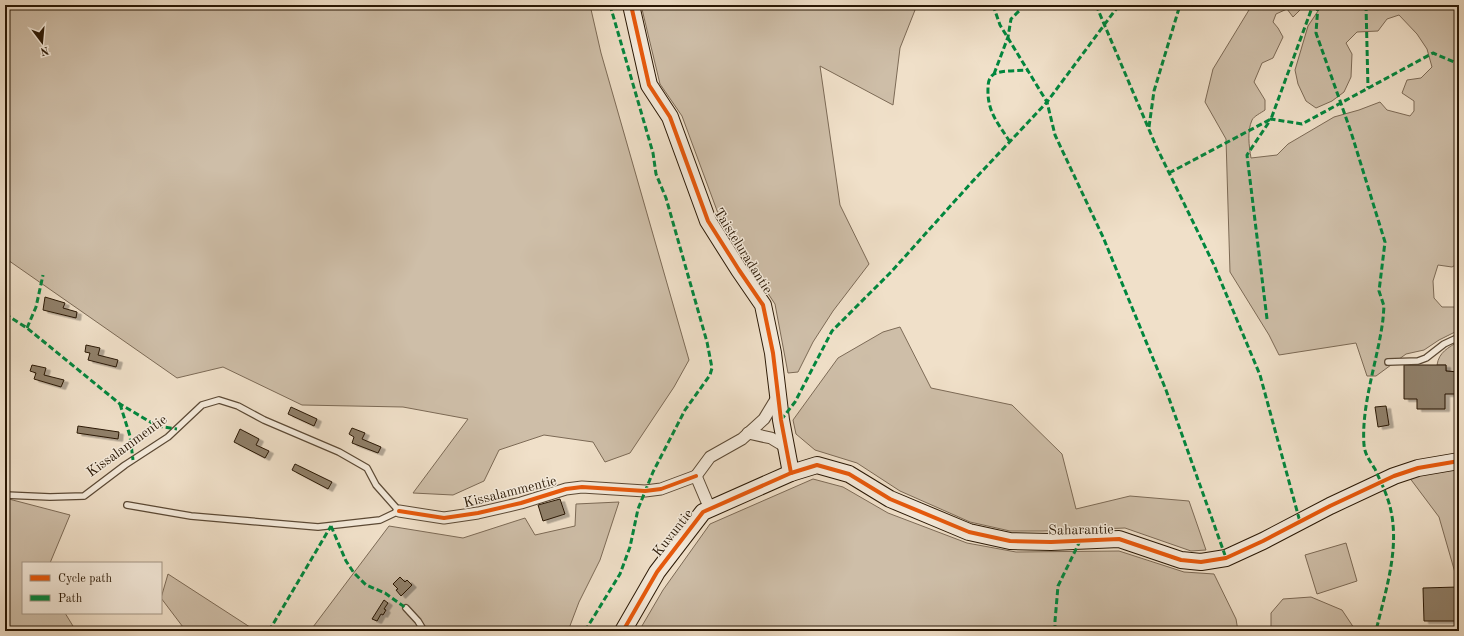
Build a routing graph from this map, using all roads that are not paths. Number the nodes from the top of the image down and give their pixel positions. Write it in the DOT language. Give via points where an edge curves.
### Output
graph roads {
  1 [pos="631,5"];
  2 [pos="1459,337"];
  3 [pos="1388,362"];
  4 [pos="778,396"];
  5 [pos="748,433"];
  6 [pos="786,447"];
  7 [pos="1459,460"];
  8 [pos="791,473"];
  9 [pos="696,476"];
  10 [pos="5,495"];
  11 [pos="127,505"];
  12 [pos="710,509"];
  13 [pos="399,511"];
  14 [pos="406,608"];
  15 [pos="424,631"];
  16 [pos="623,631"];
  1 -- 4 [label="street, Taisteluradantie" via="649,85 670,118 708,220 763,305 774,353"];
  2 -- 3 [label="lane" via="1418,361"];
  4 -- 5 [label="street" via="764,419"];
  4 -- 6 [label="street, Taisteluradantie"];
  5 -- 6 [label="street" via="771,438"];
  5 -- 9 [label="street" via="742,439 710,456"];
  6 -- 8 [label="street, Taisteluradantie"];
  7 -- 8 [label="street, Saharantie" via="1418,468 1394,476 1226,558 1201,562 1182,560 1119,539 1010,541 969,532 890,499 849,474 817,466"];
  8 -- 12 [label="street, Kuvuntie"];
  9 -- 12 [label="street"];
  9 -- 13 [label="street, Kissalammentie" via="661,489 645,491 566,489 514,505 444,518"];
  10 -- 13 [label="lane, Kissalammentie" via="84,496 125,464 168,437 202,405 219,400 238,406 339,452 367,468 376,485"];
  11 -- 13 [label="lane" via="191,516 318,528 380,520"];
  12 -- 16 [label="street, Kuvuntie" via="703,512 657,572"];
  14 -- 15 [label="lane"];
}
